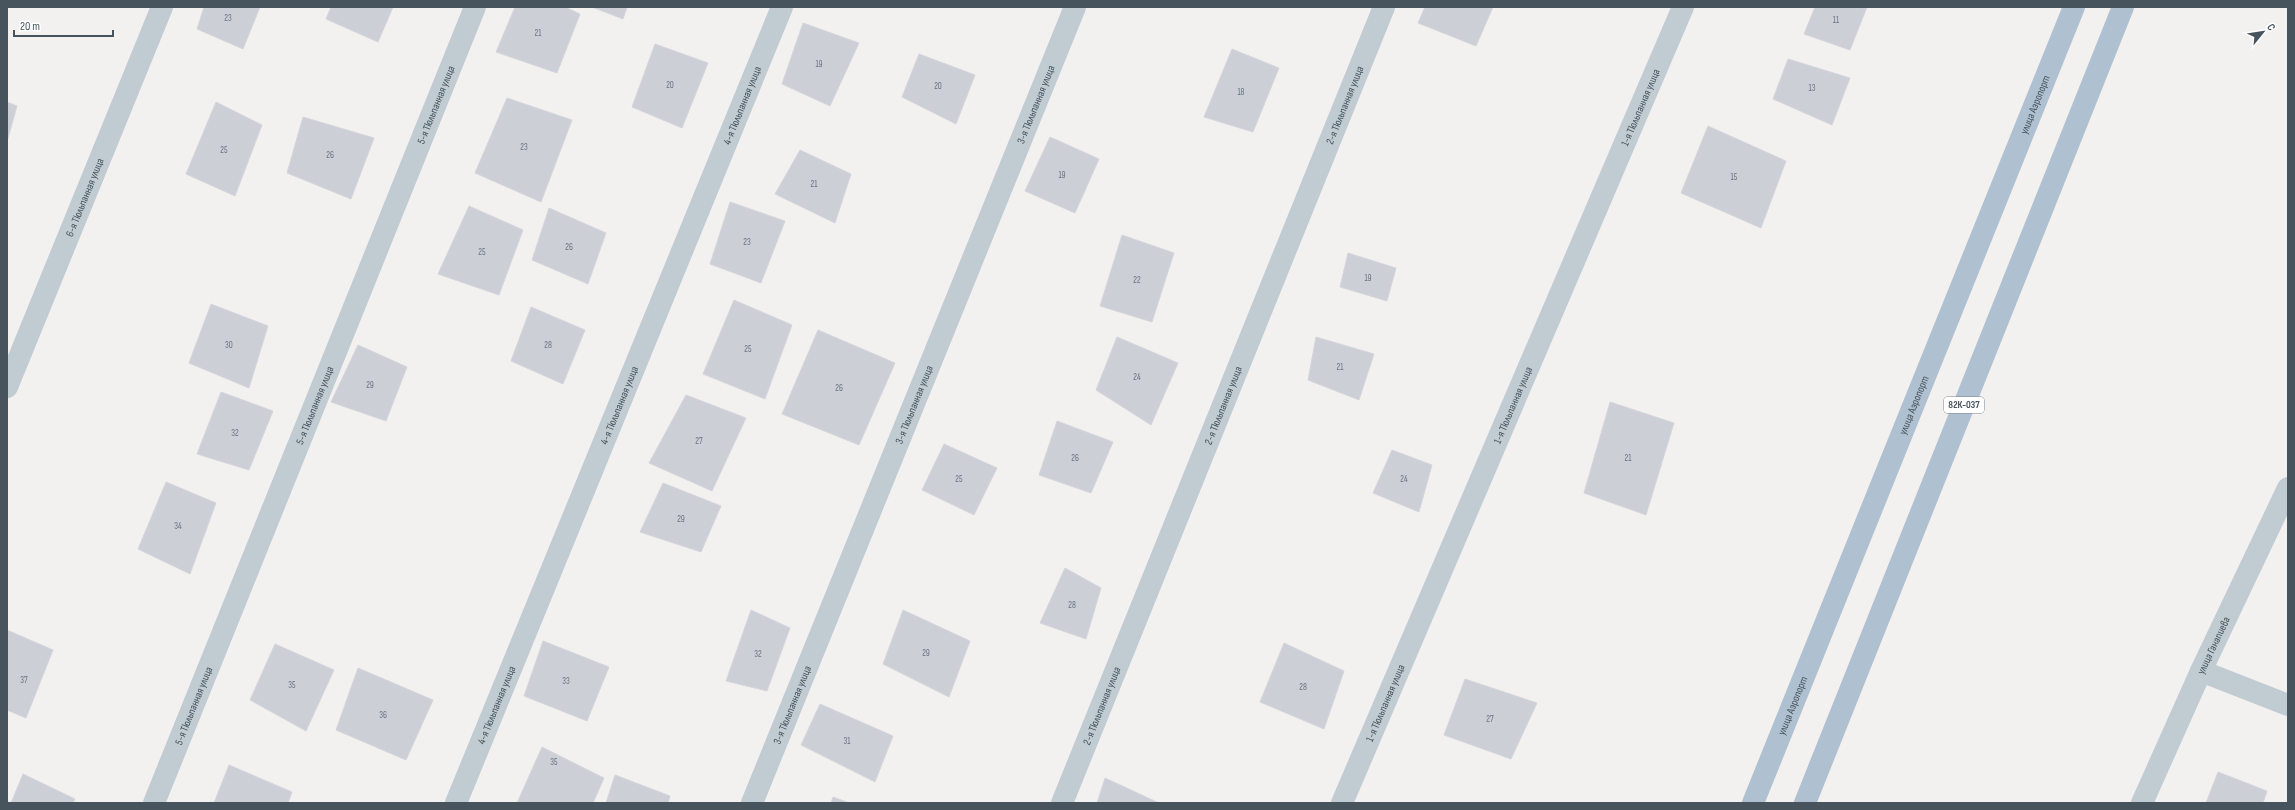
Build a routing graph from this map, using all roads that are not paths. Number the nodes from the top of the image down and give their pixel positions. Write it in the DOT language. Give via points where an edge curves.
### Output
graph roads {
  1 [pos="162,7"];
  2 [pos="475,7"];
  3 [pos="782,7"];
  4 [pos="1075,7"];
  5 [pos="1384,7"];
  6 [pos="1683,7"];
  7 [pos="2074,7"];
  8 [pos="2123,7"];
  9 [pos="7,387"];
  10 [pos="2288,488"];
  11 [pos="2201,671"];
  12 [pos="2288,705"];
  13 [pos="154,803"];
  14 [pos="456,803"];
  15 [pos="752,803"];
  16 [pos="1062,803"];
  17 [pos="1342,803"];
  18 [pos="1753,803"];
  19 [pos="1805,803"];
  20 [pos="2142,803"];
  1 -- 9 [label="street, 6-я Тюльпанная улица"];
  2 -- 13 [label="street, 5-я Тюльпанная улица"];
  3 -- 14 [label="street, 4-я Тюльпанная улица"];
  4 -- 15 [label="street, 3-я Тюльпанная улица"];
  5 -- 16 [label="street, 2-я Тюльпанная улица"];
  6 -- 17 [label="street, 1-я Тюльпанная улица"];
  7 -- 18 [label="main road, улица Аэропорт"];
  8 -- 19 [label="main road, 82К-037"];
  10 -- 11 [label="street, улица Ганапиева"];
  11 -- 12 [label="street"];
  11 -- 20 [label="street, улица Ганапиева"];
}
